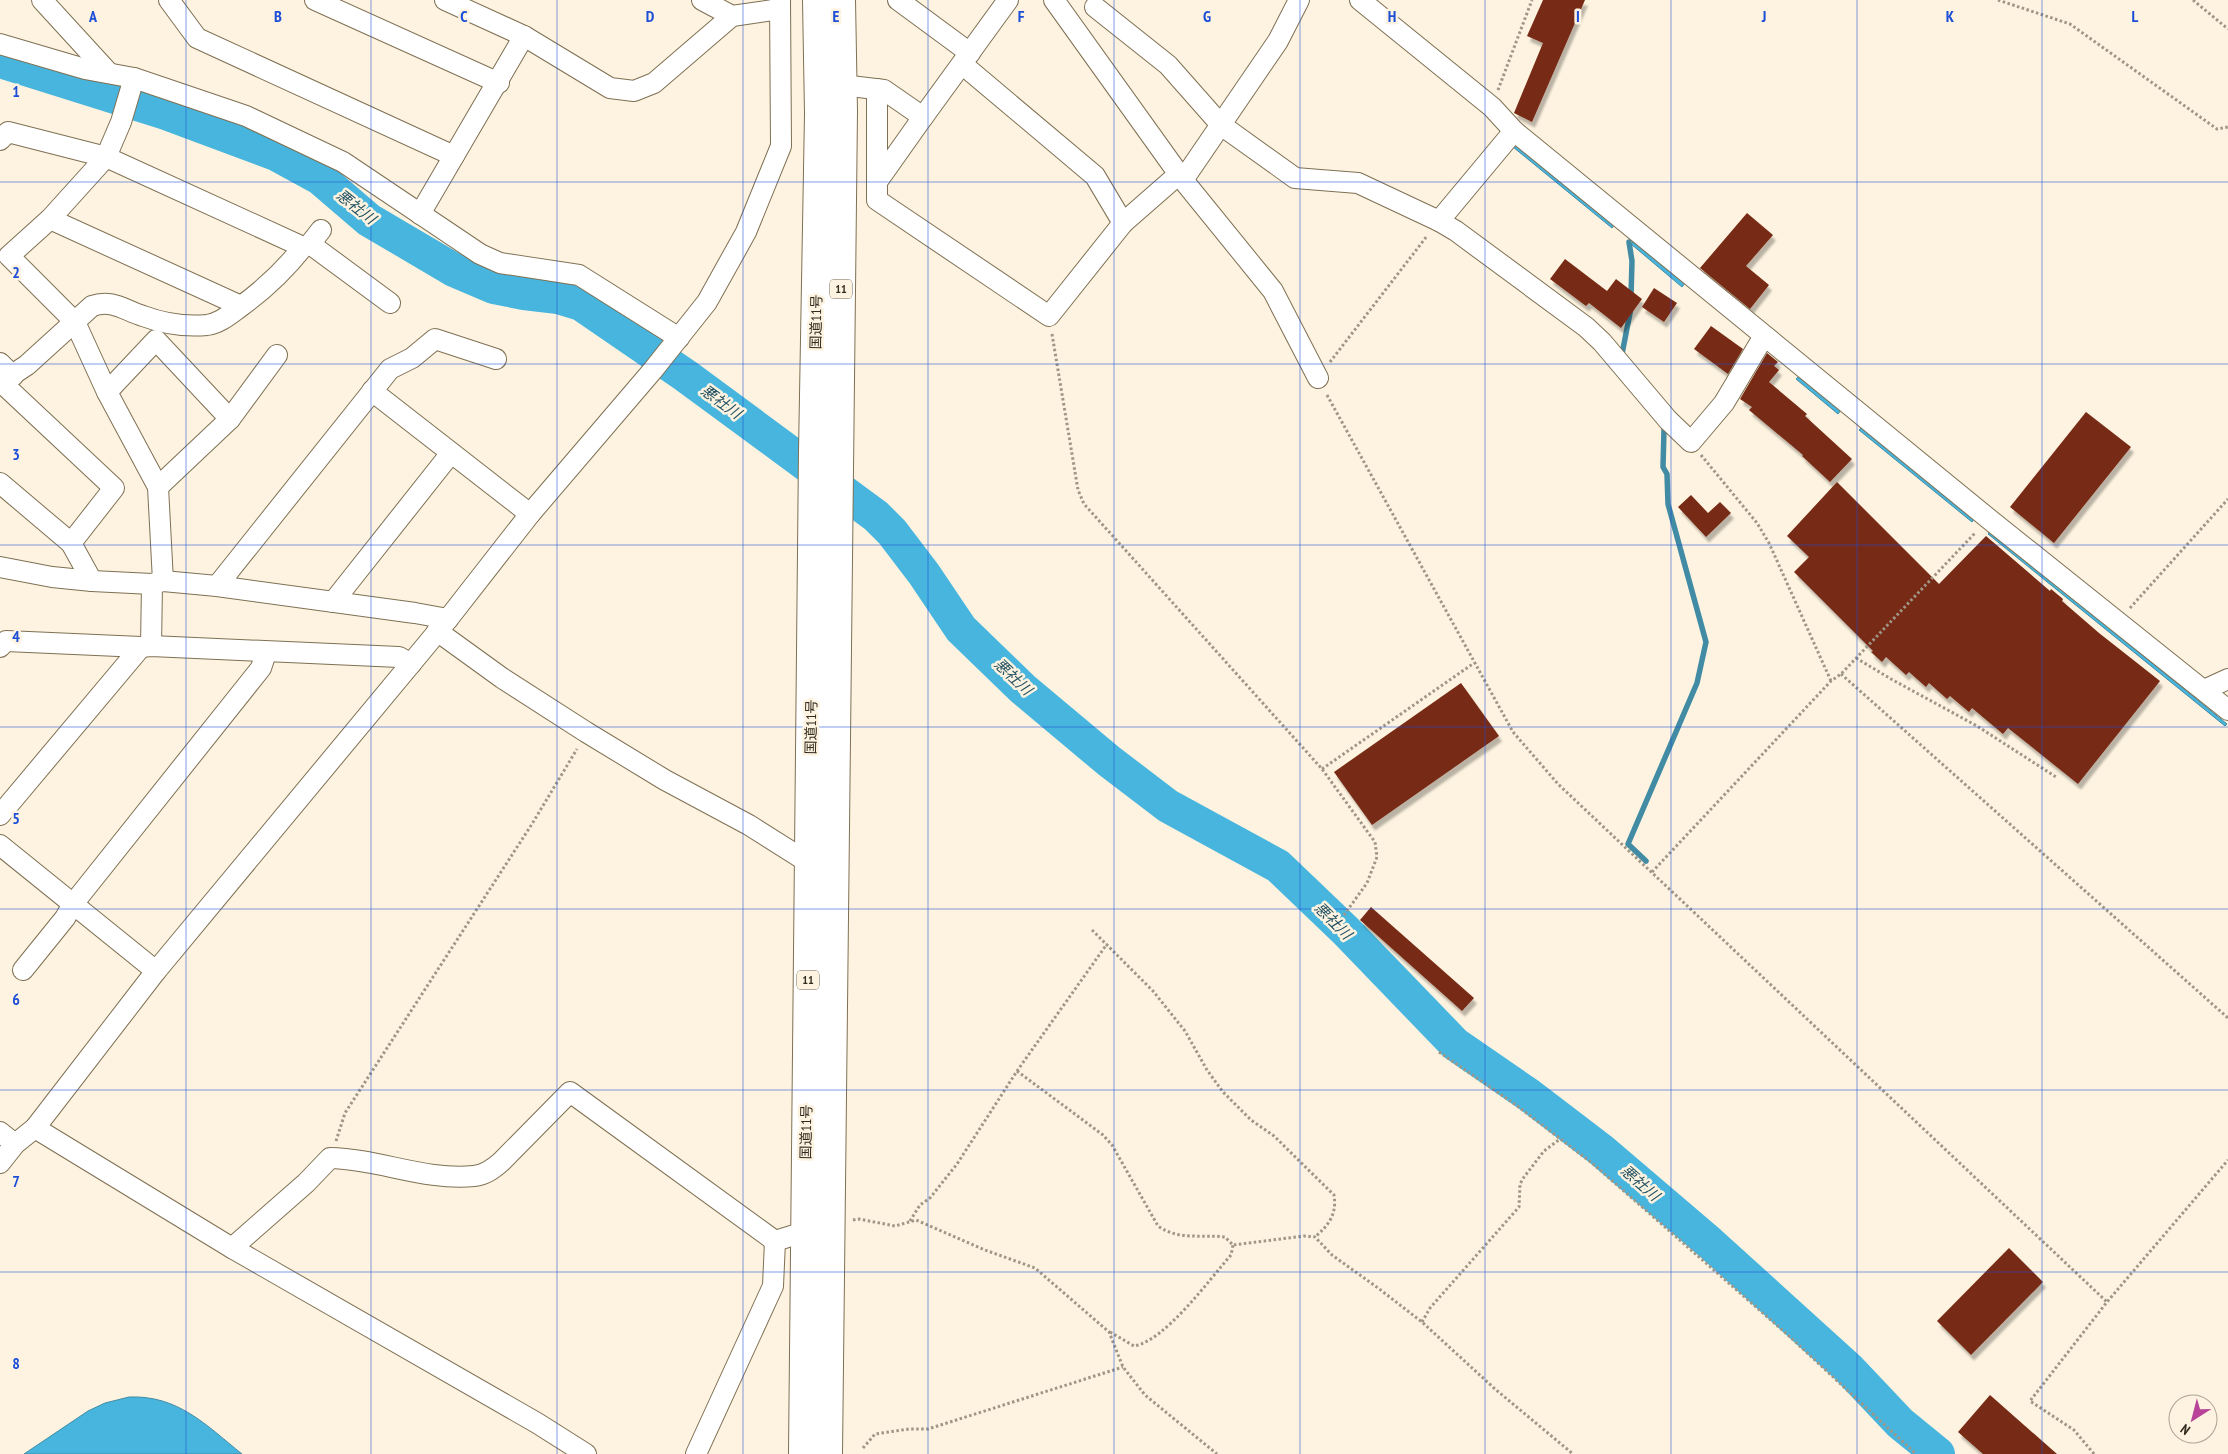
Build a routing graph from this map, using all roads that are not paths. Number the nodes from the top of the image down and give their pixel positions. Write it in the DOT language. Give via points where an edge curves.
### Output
graph roads {
  1 [pos="42,0"];
  2 [pos="169,0"];
  3 [pos="315,0"];
  4 [pos="445,0"];
  5 [pos="702,0"];
  6 [pos="817,0"];
  7 [pos="840,0"];
  8 [pos="898,0"];
  9 [pos="1008,0"];
  10 [pos="1054,0"];
  11 [pos="1299,0"];
  12 [pos="1360,0"];
  13 [pos="780,4"];
  14 [pos="1098,4"];
  15 [pos="478,7"];
  16 [pos="732,16"];
  17 [pos="1079,35"];
  18 [pos="524,36"];
  19 [pos="0,44"];
  20 [pos="966,58"];
  21 [pos="107,71"];
  22 [pos="132,83"];
  23 [pos="499,83"];
  24 [pos="842,85"];
  25 [pos="877,89"];
  26 [pos="923,117"];
  27 [pos="1221,125"];
  28 [pos="1514,132"];
  29 [pos="0,140"];
  30 [pos="454,156"];
  31 [pos="106,157"];
  32 [pos="1181,177"];
  33 [pos="877,182"];
  34 [pos="420,214"];
  35 [pos="50,219"];
  36 [pos="1439,221"];
  37 [pos="1123,223"];
  38 [pos="311,240"];
  39 [pos="5,260"];
  40 [pos="390,302"];
  41 [pos="241,306"];
  42 [pos="75,322"];
  43 [pos="1764,336"];
  44 [pos="674,344"];
  45 [pos="277,355"];
  46 [pos="496,359"];
  47 [pos="4,376"];
  48 [pos="1318,378"];
  49 [pos="372,391"];
  50 [pos="107,392"];
  51 [pos="230,419"];
  52 [pos="451,453"];
  53 [pos="0,483"];
  54 [pos="158,487"];
  55 [pos="530,514"];
  56 [pos="71,543"];
  57 [pos="0,567"];
  58 [pos="92,581"];
  59 [pos="158,583"];
  60 [pos="217,586"];
  61 [pos="333,602"];
  62 [pos="443,625"];
  63 [pos="0,647"];
  64 [pos="146,647"];
  65 [pos="266,653"];
  66 [pos="411,664"];
  67 [pos="2228,679"];
  68 [pos="2204,690"];
  69 [pos="2228,710"];
  70 [pos="0,815"];
  71 [pos="0,846"];
  72 [pos="809,864"];
  73 [pos="834,878"];
  74 [pos="73,904"];
  75 [pos="23,970"];
  76 [pos="156,972"];
  77 [pos="35,1128"];
  78 [pos="8,1138"];
  79 [pos="0,1163"];
  80 [pos="830,1223"];
  81 [pos="805,1232"];
  82 [pos="775,1241"];
  83 [pos="232,1248"];
  84 [pos="586,1454"];
  85 [pos="696,1454"];
  86 [pos="803,1454"];
  87 [pos="828,1454"];
  1 -- 21 [label="street"];
  2 -- 30 [label="street" via="197,38"];
  3 -- 23 [label="street"];
  4 -- 15 [label="street"];
  5 -- 16 [label="street"];
  6 -- 72 [label="highway, 国道11号 / 11" via="819,114"];
  7 -- 24 [label="highway, 国道11号 / 11"];
  8 -- 20 [label="street"];
  9 -- 20 [label="street"];
  10 -- 17 [label="street"];
  11 -- 27 [label="street" via="1278,41"];
  12 -- 28 [label="street" via="1492,107"];
  13 -- 16 [label="street"];
  13 -- 44 [label="street" via="781,146 746,232 707,302"];
  14 -- 17 [label="street"];
  14 -- 27 [label="street" via="1168,65"];
  15 -- 18 [label="street"];
  16 -- 18 [label="street" via="654,83 634,91 610,88"];
  17 -- 32 [label="street"];
  18 -- 23 [label="street"];
  19 -- 21 [label="street" via="85,69"];
  20 -- 26 [label="street"];
  20 -- 37 [label="street" via="1095,176"];
  21 -- 22 [label="street"];
  22 -- 31 [label="street" via="121,122"];
  22 -- 34 [label="street" via="246,116 342,162"];
  23 -- 30 [label="street"];
  24 -- 25 [label="street"];
  24 -- 73 [label="highway, 国道11号 / 11"];
  25 -- 26 [label="street" via="884,90"];
  25 -- 33 [label="street"];
  26 -- 33 [label="street"];
  27 -- 32 [label="street"];
  27 -- 36 [label="street" via="1295,178 1358,183"];
  28 -- 36 [label="street"];
  28 -- 43 [label="street"];
  29 -- 31 [label="street" via="8,132"];
  30 -- 34 [label="street"];
  31 -- 35 [label="street"];
  31 -- 38 [label="street"];
  32 -- 37 [label="street"];
  32 -- 48 [label="street" via="1273,292"];
  33 -- 37 [label="street" via="876,200 1049,316"];
  34 -- 44 [label="street" via="480,254 500,263 579,274"];
  35 -- 39 [label="street"];
  35 -- 41 [label="street"];
  36 -- 43 [label="street" via="1586,327 1691,442 1724,404"];
  38 -- 40 [label="street"];
  38 -- 41 [label="street" via="273,282"];
  39 -- 42 [label="street"];
  41 -- 42 [label="street" via="222,320 208,325 186,326 102,302 92,306"];
  42 -- 47 [label="street"];
  42 -- 50 [label="street"];
  43 -- 68 [label="street"];
  44 -- 55 [label="street"];
  45 -- 51 [label="street"];
  46 -- 49 [label="street" via="434,339 412,358 390,369"];
  47 -- 56 [label="street" via="114,488"];
  49 -- 52 [label="street"];
  49 -- 60 [label="street"];
  50 -- 51 [label="street" via="156,340"];
  50 -- 54 [label="street"];
  51 -- 54 [label="street"];
  52 -- 55 [label="street"];
  52 -- 61 [label="street"];
  53 -- 56 [label="street"];
  54 -- 59 [label="street"];
  55 -- 62 [label="street"];
  56 -- 58 [label="street"];
  57 -- 58 [label="street"];
  58 -- 59 [label="street"];
  59 -- 60 [label="street"];
  59 -- 64 [label="street"];
  60 -- 61 [label="street"];
  61 -- 62 [label="street"];
  62 -- 66 [label="street"];
  62 -- 72 [label="street" via="502,678 665,780 749,826"];
  63 -- 64 [label="street" via="6,641"];
  64 -- 65 [label="street"];
  64 -- 70 [label="street"];
  65 -- 66 [label="street" via="399,657"];
  65 -- 74 [label="street" via="261,668"];
  66 -- 76 [label="street"];
  67 -- 68 [label="street"];
  68 -- 69 [label="street"];
  71 -- 74 [label="street"];
  72 -- 73 [label="street"];
  72 -- 81 [label="highway, 国道11号 / 11"];
  73 -- 80 [label="highway, 国道11号 / 11"];
  74 -- 75 [label="street"];
  74 -- 76 [label="street"];
  76 -- 77 [label="street"];
  77 -- 78 [label="street"];
  77 -- 83 [label="street"];
  78 -- 79 [label="street"];
  80 -- 81 [label="street"];
  80 -- 87 [label="highway, 国道11号 / 11"];
  81 -- 82 [label="street"];
  81 -- 86 [label="highway, 国道11号 / 11"];
  82 -- 83 [label="street" via="570,1092 501,1162 475,1176 432,1175 355,1158 330,1158"];
  82 -- 85 [label="street" via="773,1286"];
  83 -- 84 [label="street"];
}
